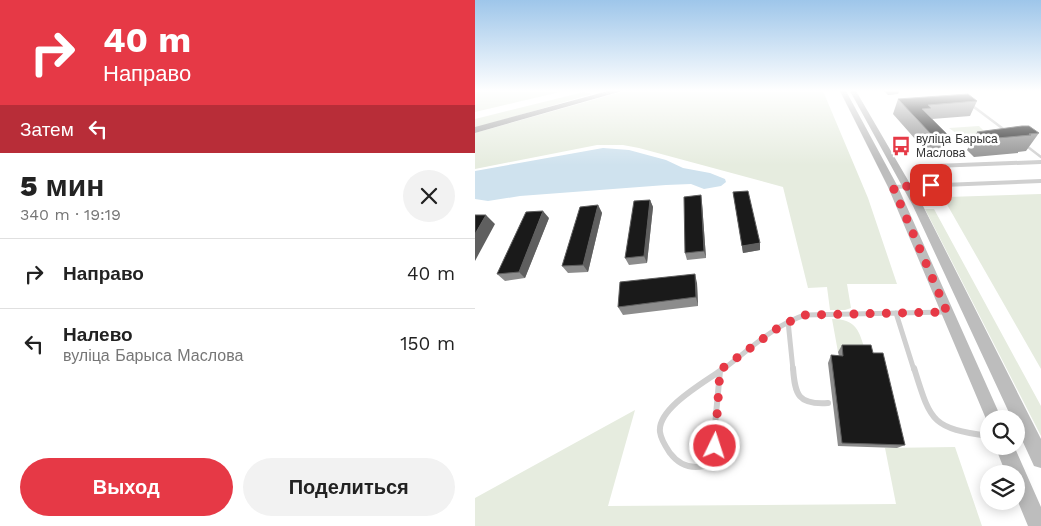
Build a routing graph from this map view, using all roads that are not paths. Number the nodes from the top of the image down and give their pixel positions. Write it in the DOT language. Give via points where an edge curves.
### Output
graph roads {
  1 [pos="528,116"];
  2 [pos="858,116"];
  3 [pos="865,116"];
  4 [pos="986,116"];
  5 [pos="475,130"];
  6 [pos="1012,135"];
  7 [pos="1019,141"];
  8 [pos="1041,157"];
  9 [pos="1041,162"];
  10 [pos="933,166"];
  11 [pos="1041,181"];
  12 [pos="900,186"];
  13 [pos="947,312"];
  14 [pos="896,313"];
  15 [pos="788,321"];
  16 [pos="720,370"];
  17 [pos="828,404"];
  18 [pos="989,410"];
  19 [pos="980,435"];
  20 [pos="1041,459"];
  21 [pos="1025,494"];
  22 [pos="1039,526"];
  1 -- 5 [label="highway"];
  2 -- 12 [label="main road"];
  3 -- 12 [label="main road"];
  4 -- 6 [label="lane"];
  7 -- 8 [label="lane"];
  9 -- 10 [label="lane"];
  11 -- 12 [label="street"];
  12 -- 13 [label="main road"];
  12 -- 20 [label="main road"];
  13 -- 14 [label="lane"];
  13 -- 18 [label="main road"];
  14 -- 15 [label="lane" via="805,315"];
  14 -- 19 [label="lane" via="924,401 933,418 957,432"];
  15 -- 16 [label="lane"];
  15 -- 17 [label="lane" via="795,391 808,403"];
  16 -- 16 [label="lane" via="675,404 661,422 662,440 682,466 704,466 713,455"];
  21 -- 22 [label="main road"];
}
